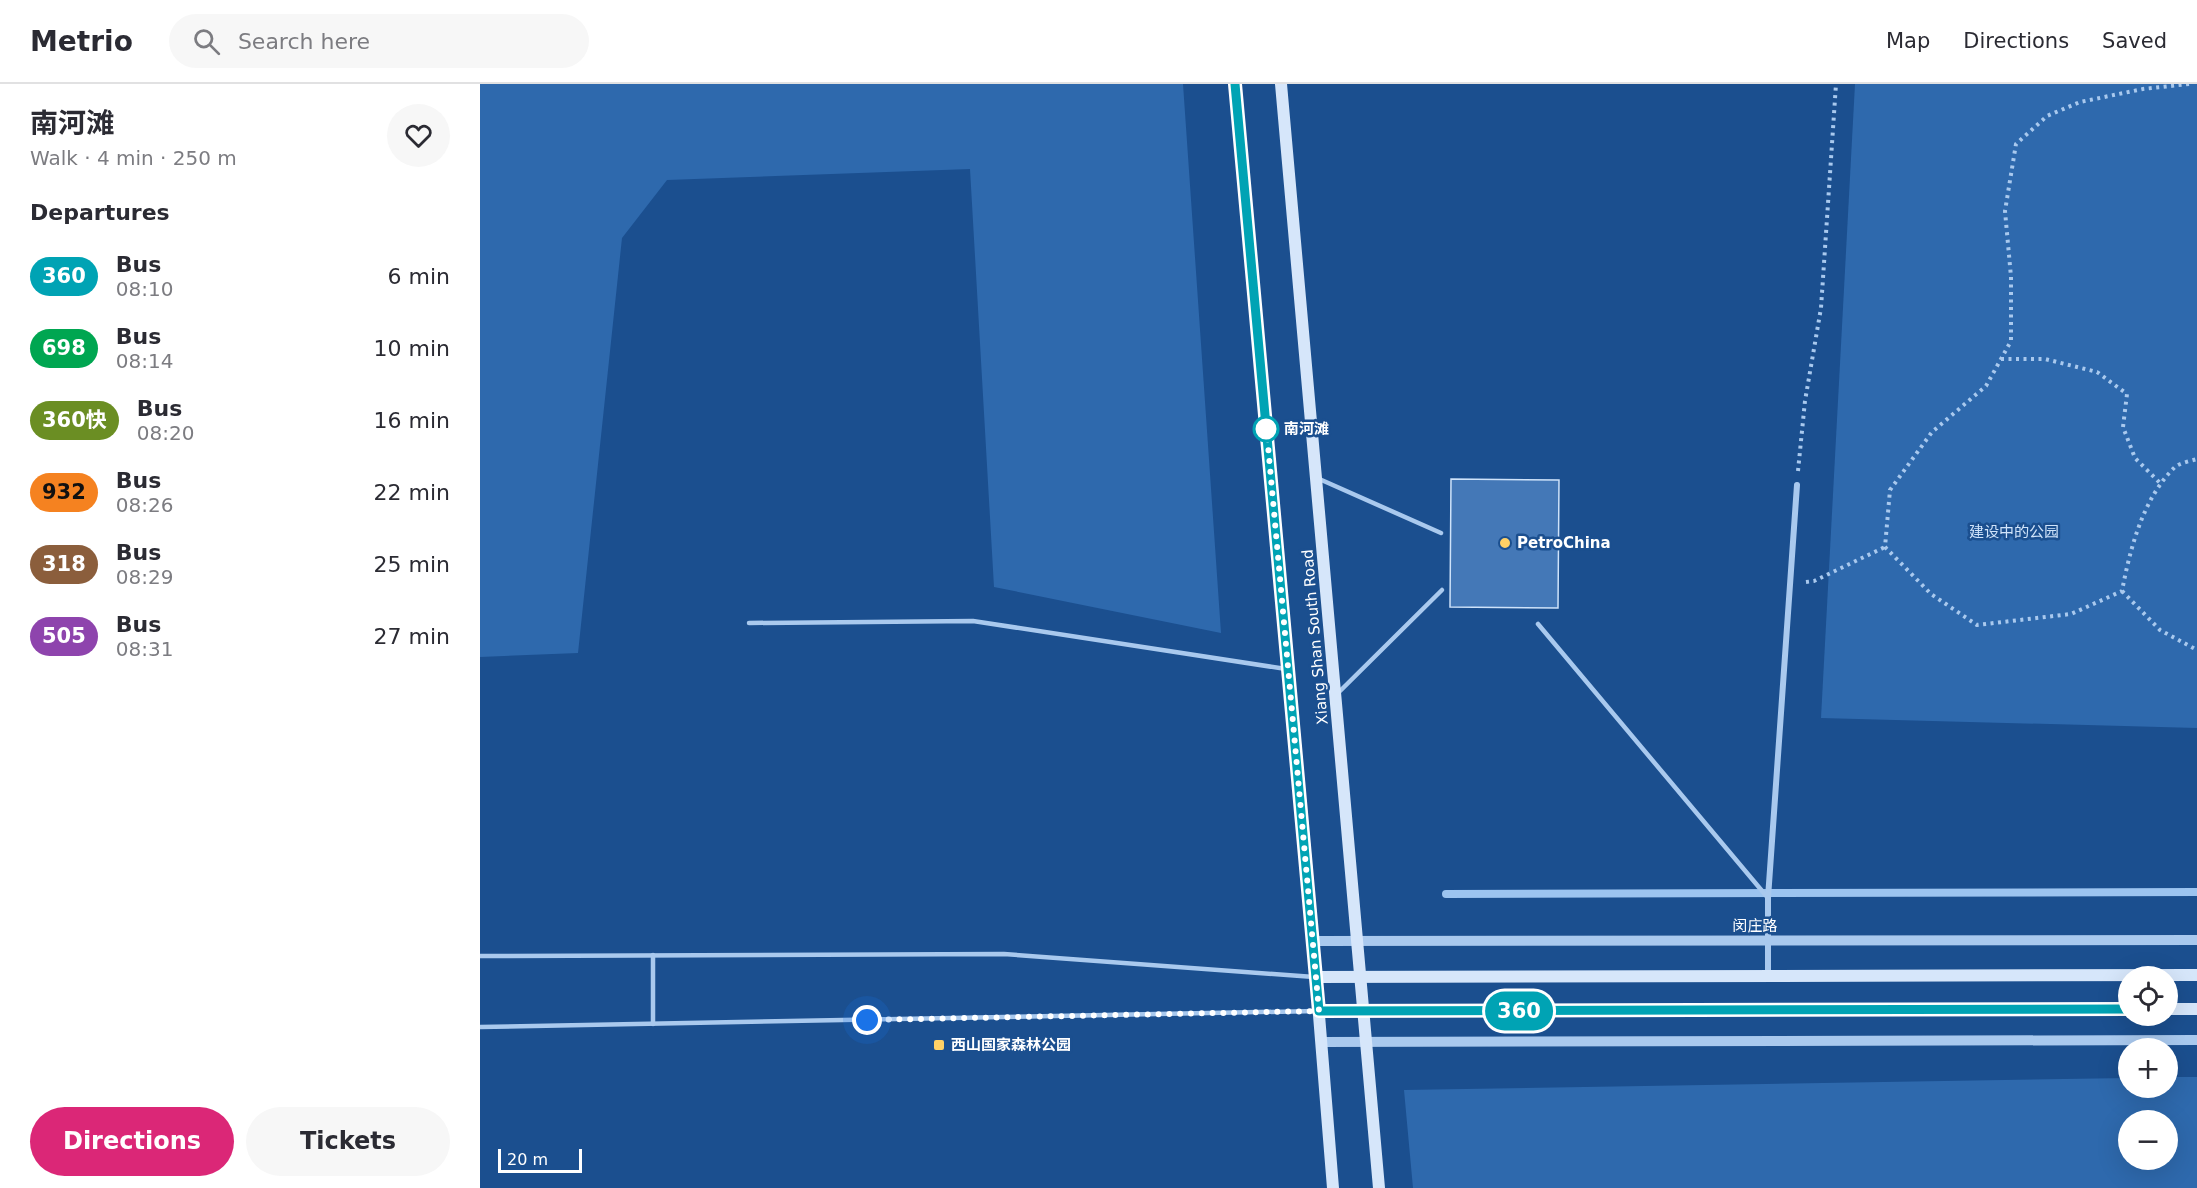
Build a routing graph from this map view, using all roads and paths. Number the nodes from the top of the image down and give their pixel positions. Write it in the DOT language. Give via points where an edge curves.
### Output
graph roads {
  1 [pos="1235,84"];
  2 [pos="1281,84"];
  3 [pos="1836,84"];
  4 [pos="2189,84"];
  5 [pos="2001,359"];
  6 [pos="2197,459"];
  7 [pos="1316,478"];
  8 [pos="1797,485"];
  9 [pos="2162,485"];
  10 [pos="1441,533"];
  11 [pos="1885,547"];
  12 [pos="1790,583"];
  13 [pos="1443,590"];
  14 [pos="2122,591"];
  15 [pos="749,623"];
  16 [pos="1538,624"];
  17 [pos="2197,650"];
  18 [pos="1288,670"];
  19 [pos="1335,696"];
  20 [pos="1768,898"];
  21 [pos="2197,940"];
  22 [pos="1313,941"];
  23 [pos="1357,941"];
  24 [pos="1768,941"];
  25 [pos="652,955"];
  26 [pos="480,956"];
  27 [pos="2197,975"];
  28 [pos="1768,976"];
  29 [pos="1316,977"];
  30 [pos="1360,977"];
  31 [pos="2118,1009"];
  32 [pos="2178,1009"];
  33 [pos="2197,1009"];
  34 [pos="1319,1011"];
  35 [pos="1363,1011"];
  36 [pos="652,1024"];
  37 [pos="480,1027"];
  38 [pos="2197,1040"];
  39 [pos="1322,1042"];
  40 [pos="1366,1042"];
  41 [pos="1333,1188"];
  42 [pos="1379,1188"];
  1 -- 18 [label="main road, Xiang Shan South Road"];
  2 -- 7 [label="main road, Xiang Shan South Road"];
  3 -- 8 [label="path" via="1821,308 1805,401"];
  4 -- 5 [label="path" via="2080,102 2047,116 2016,144 2005,211 2011,341"];
  5 -- 9 [label="path" via="2045,359 2097,372 2127,394 2123,427 2135,458"];
  5 -- 11 [label="path" via="1986,386 1932,432 1890,490"];
  6 -- 9 [label="path" via="2177,466"];
  7 -- 10 [label="lane"];
  7 -- 19 [label="main road, Xiang Shan South Road"];
  8 -- 12 [label="street"];
  9 -- 14 [label="path" via="2148,504 2128,559"];
  11 -- 12 [label="path" via="1814,581"];
  11 -- 14 [label="path" via="1931,594 1977,625 2071,614"];
  12 -- 20 [label="street"];
  13 -- 19 [label="lane"];
  14 -- 17 [label="path" via="2160,630"];
  15 -- 18 [label="lane" via="973,621"];
  16 -- 20 [label="lane"];
  18 -- 22 [label="main road, Xiang Shan South Road"];
  19 -- 23 [label="main road, Xiang Shan South Road"];
  20 -- 24 [label="street"];
  21 -- 24 [label="street, 闵庄路"];
  22 -- 23 [label="street, 闵庄路"];
  22 -- 29 [label="main road, Xiang Shan South Road"];
  23 -- 24 [label="street, 闵庄路"];
  23 -- 30 [label="main road, Xiang Shan South Road"];
  24 -- 28 [label="street"];
  25 -- 26 [label="lane"];
  25 -- 29 [label="lane" via="1004,954"];
  25 -- 36 [label="lane"];
  27 -- 28 [label="main road"];
  28 -- 30 [label="main road"];
  29 -- 30 [label="main road"];
  29 -- 34 [label="main road, Xiang Shan South Road"];
  30 -- 35 [label="main road, Xiang Shan South Road"];
  31 -- 35 [label="main road"];
  32 -- 33 [label="main road"];
  34 -- 35 [label="main road"];
  34 -- 36 [label="lane"];
  34 -- 39 [label="main road, Xiang Shan South Road"];
  35 -- 40 [label="main road, Xiang Shan South Road"];
  36 -- 37 [label="lane"];
  38 -- 40 [label="street"];
  39 -- 40 [label="street"];
  39 -- 41 [label="main road, Xiang Shan South Road"];
  40 -- 42 [label="main road, Xiang Shan South Road"];
}
